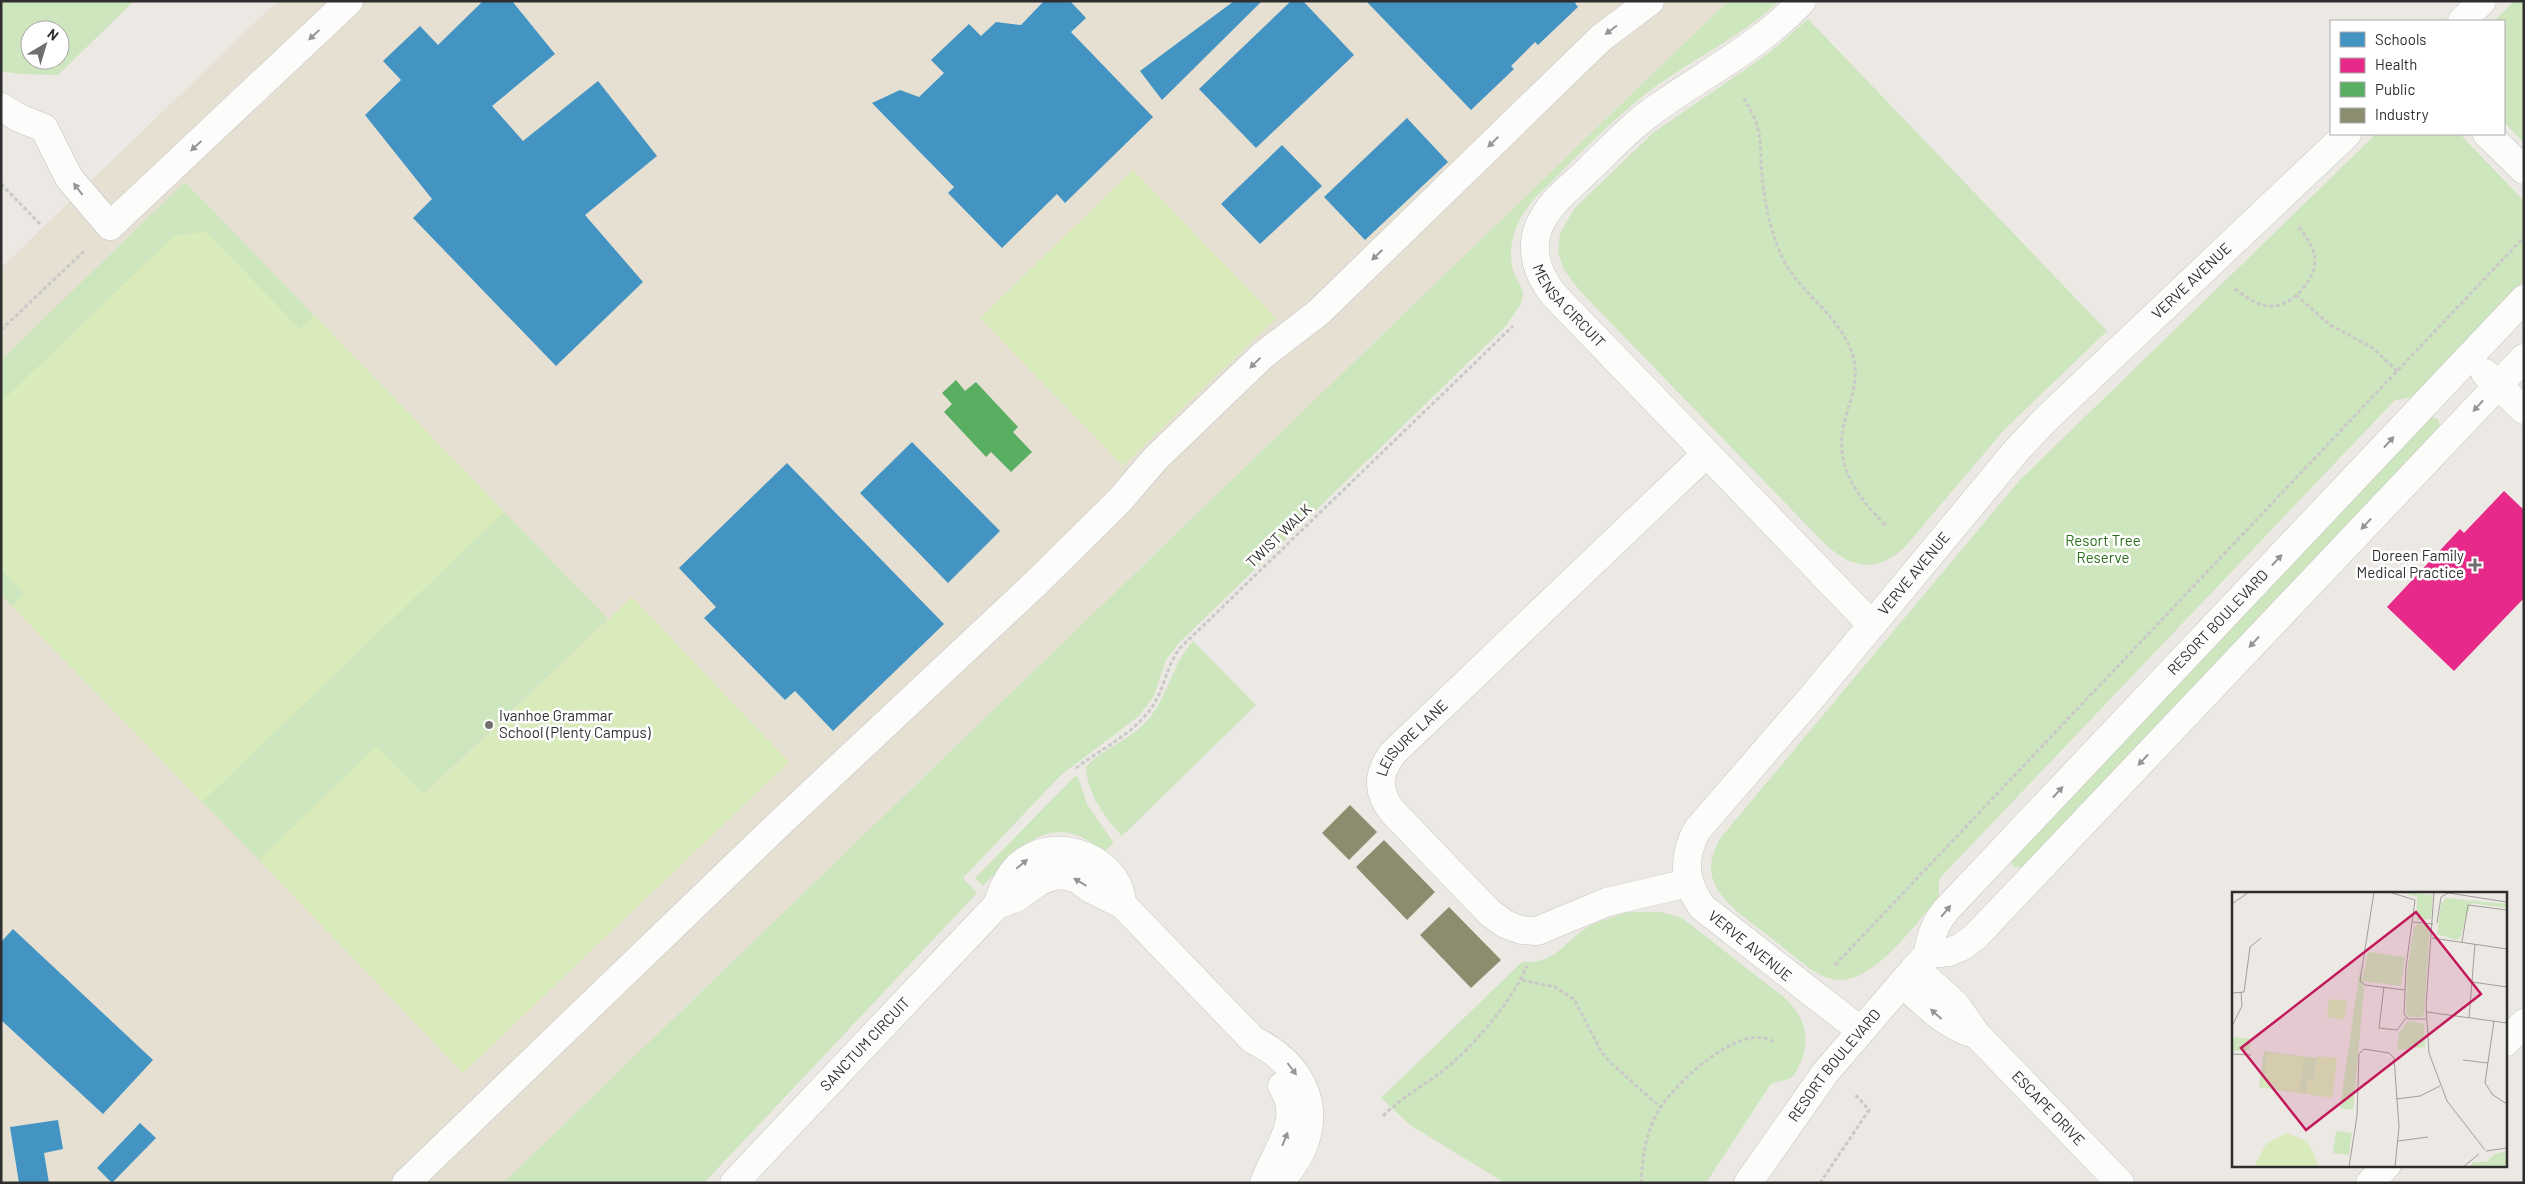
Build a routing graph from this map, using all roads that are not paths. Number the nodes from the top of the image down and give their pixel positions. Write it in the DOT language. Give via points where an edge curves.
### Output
graph roads {
  1 [pos="350,1"];
  2 [pos="1650,1"];
  3 [pos="1802,1"];
  4 [pos="2482,1"];
  5 [pos="2463,20"];
  6 [pos="1,107"];
  7 [pos="2345,135"];
  8 [pos="2488,135"];
  9 [pos="2524,170"];
  10 [pos="2524,299"];
  11 [pos="2476,350"];
  12 [pos="2514,374"];
  13 [pos="2524,410"];
  14 [pos="1706,454"];
  15 [pos="1872,625"];
  16 [pos="1986,868"];
  17 [pos="1688,883"];
  18 [pos="2015,895"];
  19 [pos="1915,969"];
  20 [pos="2524,1024"];
  21 [pos="1860,1030"];
  22 [pos="1253,1040"];
  23 [pos="2508,1040"];
  24 [pos="2386,1166"];
  25 [pos="406,1183"];
  26 [pos="734,1183"];
  27 [pos="1264,1183"];
  28 [pos="1278,1183"];
  29 [pos="1748,1183"];
  30 [pos="2120,1183"];
  31 [pos="2370,1183"];
  1 -- 6 [label="street, one-way" via="110,226 70,178 44,128"];
  2 -- 25 [label="street, one-way" via="1601,38 1319,312 1255,362 1155,459 1120,500 1043,576"];
  3 -- 14 [label="street, MENSA CIRCUIT" via="1769,30 1640,121 1552,205 1544,215 1536,239 1539,274 1554,296"];
  4 -- 5 [label="street"];
  7 -- 15 [label="street, VERVE AVENUE" via="2044,421 1993,476"];
  8 -- 9 [label="street"];
  10 -- 11 [label="street, RESORT BOULEVARD"];
  11 -- 12 [label="street"];
  16 -- 11 [label="street, RESORT BOULEVARD, one-way"];
  12 -- 13 [label="street"];
  12 -- 18 [label="street, one-way"];
  14 -- 15 [label="street, MENSA CIRCUIT"];
  14 -- 17 [label="street, LEISURE LANE" via="1400,746 1384,765 1380,778 1382,794 1389,807 1465,889 1505,924 1521,930 1543,929 1607,902"];
  15 -- 17 [label="street, VERVE AVENUE" via="1697,830 1686,855"];
  16 -- 18 [label="street"];
  19 -- 16 [label="street, RESORT BOULEVARD, one-way" via="1936,923"];
  17 -- 21 [label="street, VERVE AVENUE" via="1702,907 1715,919"];
  18 -- 19 [label="street" via="1962,947"];
  19 -- 21 [label="street, RESORT BOULEVARD"];
  19 -- 30 [label="street, ESCAPE DRIVE" via="1943,1019 1958,1030 1977,1035"];
  20 -- 23 [label="street"];
  21 -- 29 [label="street, RESORT BOULEVARD" via="1808,1096"];
  22 -- 26 [label="street, SANCTUM CIRCUIT" via="1123,905 1118,887 1106,871 1076,852 1043,852 1027,859 1014,871 997,905"];
  27 -- 22 [label="street, SANCTUM CIRCUIT, one-way" via="1284,1143 1290,1117 1284,1088 1261,1058"];
  22 -- 28 [label="street, SANCTUM CIRCUIT, one-way" via="1286,1061 1304,1089 1308,1106 1310,1123 1306,1141 1299,1157"];
  24 -- 31 [label="street"];
}
